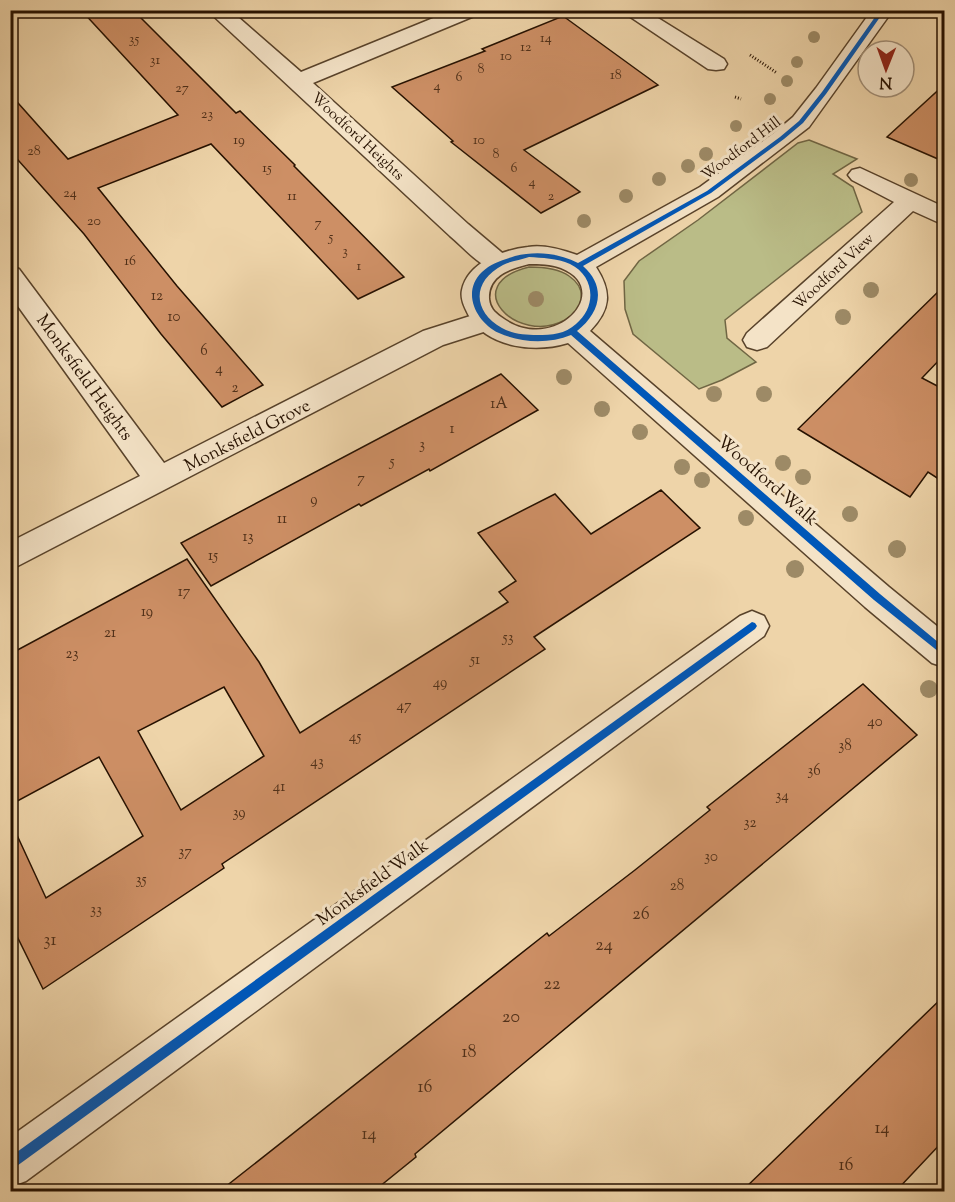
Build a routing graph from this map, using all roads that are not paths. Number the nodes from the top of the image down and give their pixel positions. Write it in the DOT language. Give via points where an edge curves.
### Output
graph roads {
  1 [pos="217,10"];
  2 [pos="472,10"];
  3 [pos="630,10"];
  4 [pos="884,10"];
  5 [pos="716,64"];
  6 [pos="298,81"];
  7 [pos="860,175"];
  8 [pos="909,201"];
  9 [pos="945,217"];
  10 [pos="498,263"];
  11 [pos="578,266"];
  12 [pos="10,275"];
  13 [pos="486,321"];
  14 [pos="572,331"];
  15 [pos="757,340"];
  16 [pos="159,479"];
  17 [pos="10,558"];
  18 [pos="752,626"];
  19 [pos="945,652"];
  20 [pos="10,1165"];
  1 -- 6 [label="street, Woodford Heights"];
  2 -- 6 [label="street"];
  3 -- 5 [label="street"];
  4 -- 11 [label="street, Woodford Hill" via="801,122 782,138 709,192"];
  6 -- 10 [label="street, Woodford Heights"];
  7 -- 8 [label="street"];
  8 -- 9 [label="street"];
  8 -- 15 [label="street, Woodford View"];
  10 -- 11 [label="street" via="529,255"];
  10 -- 13 [label="street" via="481,278 474,296"];
  11 -- 14 [label="street" via="595,292 595,306 587,320"];
  12 -- 16 [label="street, Monksfield Heights"];
  13 -- 14 [label="street" via="518,337 556,337"];
  13 -- 16 [label="street, Monksfield Grove" via="433,338"];
  14 -- 19 [label="street, Woodford Walk"];
  16 -- 17 [label="street, Monksfield Grove"];
  18 -- 20 [label="street, Monksfield Walk"];
}
